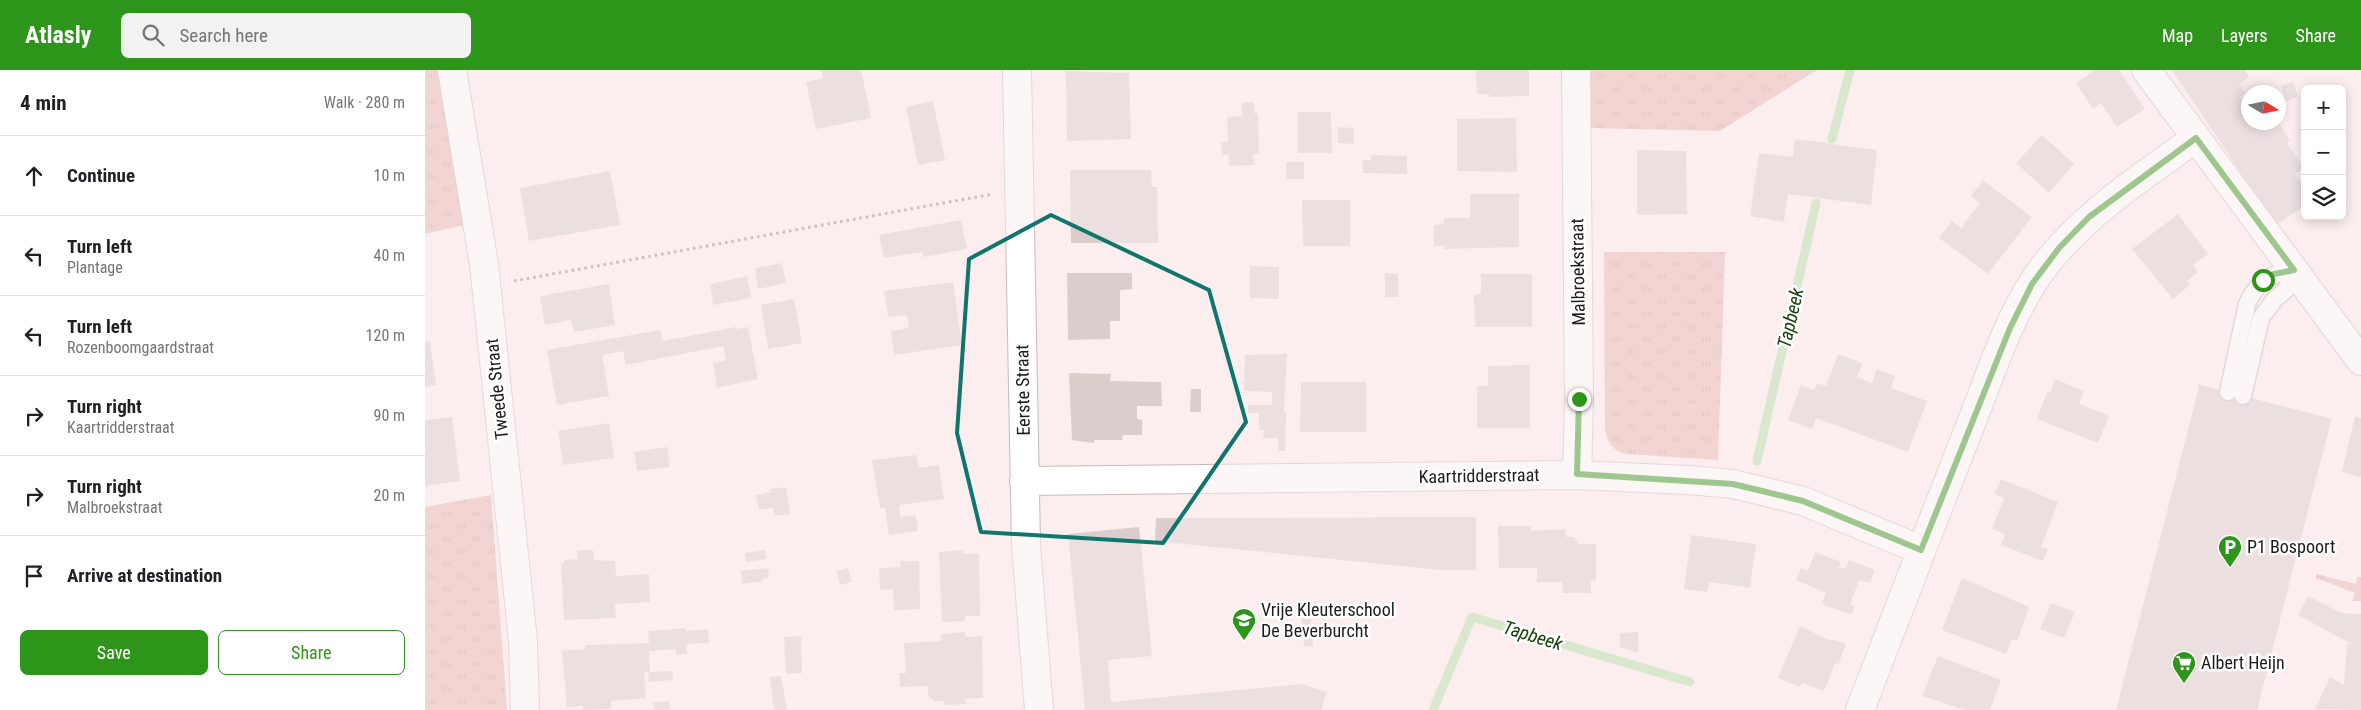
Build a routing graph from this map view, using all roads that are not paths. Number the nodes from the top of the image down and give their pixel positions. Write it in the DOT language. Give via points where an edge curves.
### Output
graph roads {
  1 [pos="452,70"];
  2 [pos="1017,70"];
  3 [pos="1576,70"];
  4 [pos="2146,70"];
  5 [pos="2196,138"];
  6 [pos="2294,270"];
  7 [pos="2361,361"];
  8 [pos="2235,394"];
  9 [pos="1577,474"];
  10 [pos="1024,482"];
  11 [pos="1921,550"];
  12 [pos="525,710"];
  13 [pos="1039,710"];
  14 [pos="1860,710"];
  1 -- 12 [label="street, Tweede Straat" via="487,286 523,642"];
  2 -- 10 [label="street, Eerste Straat"];
  3 -- 9 [label="street, Malbroekstraat"];
  4 -- 5 [label="street"];
  5 -- 6 [label="street"];
  5 -- 11 [label="street" via="2089,217 2059,248 2032,284 2010,328"];
  6 -- 7 [label="street"];
  6 -- 8 [label="lane" via="2263,280 2247,304"];
  9 -- 10 [label="street, Kaartridderstraat"];
  9 -- 11 [label="street, Kaartridderstraat" via="1733,484 1803,501"];
  10 -- 13 [label="street, Eerste Straat"];
  11 -- 14 [label="street"];
}
